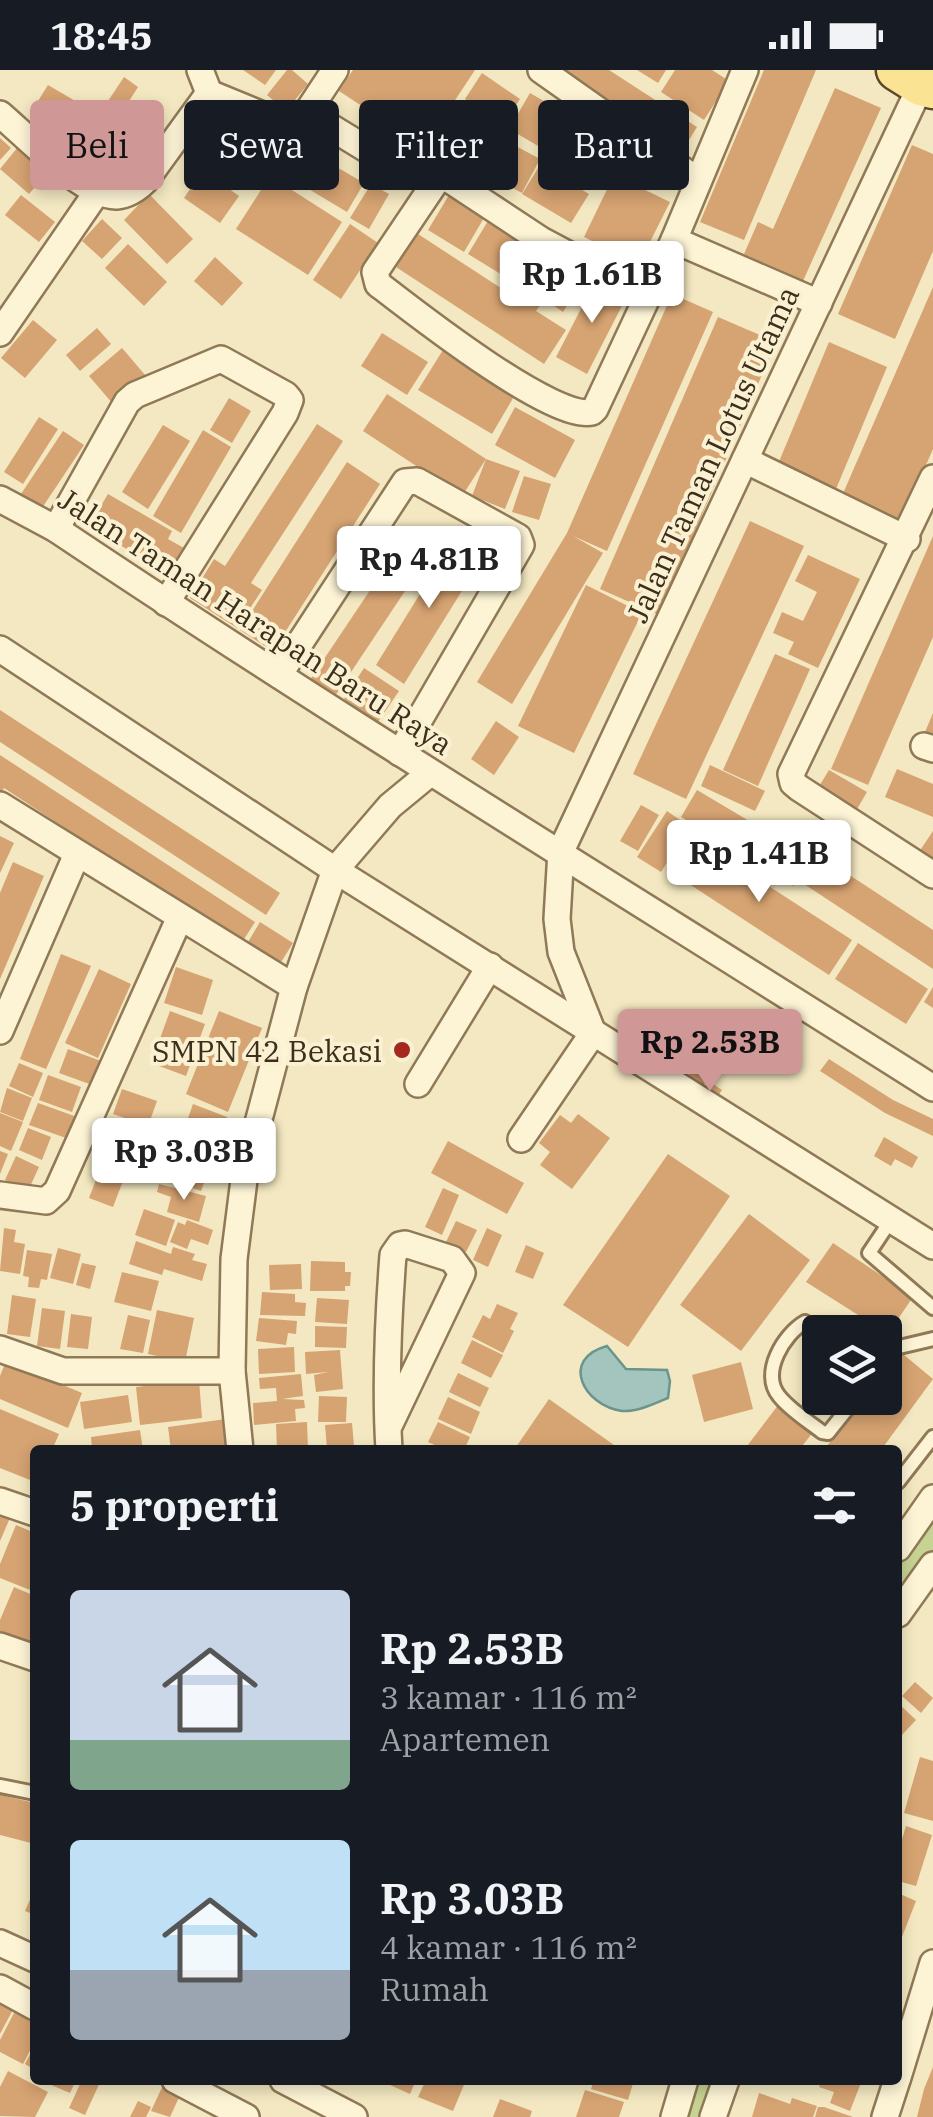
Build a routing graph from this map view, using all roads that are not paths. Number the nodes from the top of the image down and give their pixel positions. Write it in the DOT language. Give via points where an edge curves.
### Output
graph roads {
  1 [pos="335,70"];
  2 [pos="540,70"];
  3 [pos="745,70"];
  4 [pos="205,81"];
  5 [pos="917,81"];
  6 [pos="239,100"];
  7 [pos="314,100"];
  8 [pos="0,114"];
  9 [pos="697,180"];
  10 [pos="96,192"];
  11 [pos="674,240"];
  12 [pos="648,296"];
  13 [pos="819,303"];
  14 [pos="0,333"];
  15 [pos="745,460"];
  16 [pos="933,478"];
  17 [pos="0,499"];
  18 [pos="56,529"];
  19 [pos="907,538"];
  20 [pos="166,602"];
  21 [pos="0,649"];
  22 [pos="279,675"];
  23 [pos="400,752"];
  24 [pos="430,772"];
  25 [pos="0,806"];
  26 [pos="561,851"];
  27 [pos="77,854"];
  28 [pos="335,870"];
  29 [pos="933,875"];
  30 [pos="180,917"];
  31 [pos="490,966"];
  32 [pos="294,987"];
  33 [pos="0,1031"];
  34 [pos="593,1033"];
  35 [pos="418,1084"];
  36 [pos="933,1088"];
  37 [pos="521,1139"];
  38 [pos="0,1195"];
  39 [pos="891,1220"];
  40 [pos="933,1246"];
  41 [pos="933,1308"];
  42 [pos="802,1324"];
  43 [pos="933,1339"];
  44 [pos="902,1346"];
  45 [pos="0,1349"];
  46 [pos="232,1370"];
  47 [pos="802,1415"];
  48 [pos="802,1415"];
  49 [pos="842,1415"];
  50 [pos="933,1437"];
  51 [pos="388,1439"];
  52 [pos="240,1445"];
  53 [pos="902,1477"];
  54 [pos="933,1498"];
  55 [pos="0,1501"];
  56 [pos="30,1511"];
  57 [pos="902,1542"];
  58 [pos="933,1564"];
  59 [pos="902,1597"];
  60 [pos="0,1646"];
  61 [pos="30,1656"];
  62 [pos="0,1786"];
  63 [pos="30,1792"];
  64 [pos="0,1944"];
  65 [pos="30,1957"];
  66 [pos="933,1962"];
  67 [pos="0,1988"];
  68 [pos="30,2004"];
  69 [pos="902,2063"];
  70 [pos="185,2085"];
  71 [pos="293,2085"];
  72 [pos="684,2085"];
  73 [pos="724,2085"];
  74 [pos="895,2085"];
  75 [pos="246,2117"];
  76 [pos="354,2117"];
  77 [pos="674,2117"];
  78 [pos="713,2117"];
  79 [pos="885,2117"];
  1 -- 7 [label="street"];
  2 -- 9 [label="street"];
  3 -- 9 [label="street"];
  4 -- 6 [label="street"];
  4 -- 10 [label="street" via="146,181 118,196"];
  5 -- 13 [label="street, Jalan Taman Lotus Utama"];
  8 -- 10 [label="street"];
  9 -- 11 [label="street"];
  10 -- 14 [label="street"];
  11 -- 12 [label="street"];
  11 -- 13 [label="street"];
  12 -- 12 [label="street" via="541,240 441,174 375,272 378,284 451,341 534,392 587,415"];
  13 -- 15 [label="street, Jalan Taman Lotus Utama"];
  15 -- 19 [label="street"];
  15 -- 26 [label="street, Jalan Taman Lotus Utama"];
  16 -- 19 [label="street"];
  17 -- 18 [label="street, Jalan Taman Harapan Baru Raya"];
  18 -- 20 [label="street, Jalan Taman Harapan Baru Raya"];
  18 -- 20 [label="street" via="135,396 222,360 286,395 286,414"];
  19 -- 29 [label="street" via="791,774 793,783"];
  20 -- 22 [label="street, Jalan Taman Harapan Baru Raya"];
  21 -- 28 [label="street"];
  22 -- 23 [label="street, Jalan Taman Harapan Baru Raya"];
  22 -- 23 [label="street" via="406,482 417,481 518,537 520,545"];
  23 -- 24 [label="street, Jalan Taman Harapan Baru Raya"];
  24 -- 26 [label="street, Jalan Taman Harapan Baru Raya"];
  24 -- 28 [label="street" via="390,806"];
  25 -- 27 [label="street"];
  26 -- 34 [label="street" via="561,952"];
  26 -- 36 [label="street, Jalan Taman Harapan Baru Raya"];
  27 -- 30 [label="street"];
  27 -- 33 [label="street"];
  28 -- 31 [label="street"];
  28 -- 32 [label="street"];
  30 -- 32 [label="street"];
  30 -- 38 [label="street" via="57,1191 46,1202"];
  31 -- 34 [label="street"];
  31 -- 35 [label="street"];
  32 -- 46 [label="street" via="245,1172 234,1259"];
  34 -- 37 [label="street"];
  34 -- 39 [label="street"];
  39 -- 40 [label="street"];
  39 -- 41 [label="lane" via="870,1253"];
  42 -- 48 [label="lane" via="776,1358 773,1374 775,1390"];
  43 -- 44 [label="lane"];
  45 -- 46 [label="street" via="63,1371"];
  46 -- 52 [label="street"];
  47 -- 49 [label="lane" via="828,1433"];
  50 -- 53 [label="lane"];
  51 -- 51 [label="street" via="393,1254 405,1244 452,1259 462,1273"];
  54 -- 57 [label="street"];
  55 -- 56 [label="street"];
  58 -- 59 [label="street"];
  60 -- 61 [label="street"];
  62 -- 63 [label="lane"];
  64 -- 65 [label="street"];
  66 -- 69 [label="street"];
  67 -- 68 [label="street"];
  70 -- 75 [label="street"];
  71 -- 76 [label="street"];
  72 -- 77 [label="street"];
  73 -- 78 [label="street"];
  74 -- 79 [label="street"];
}
